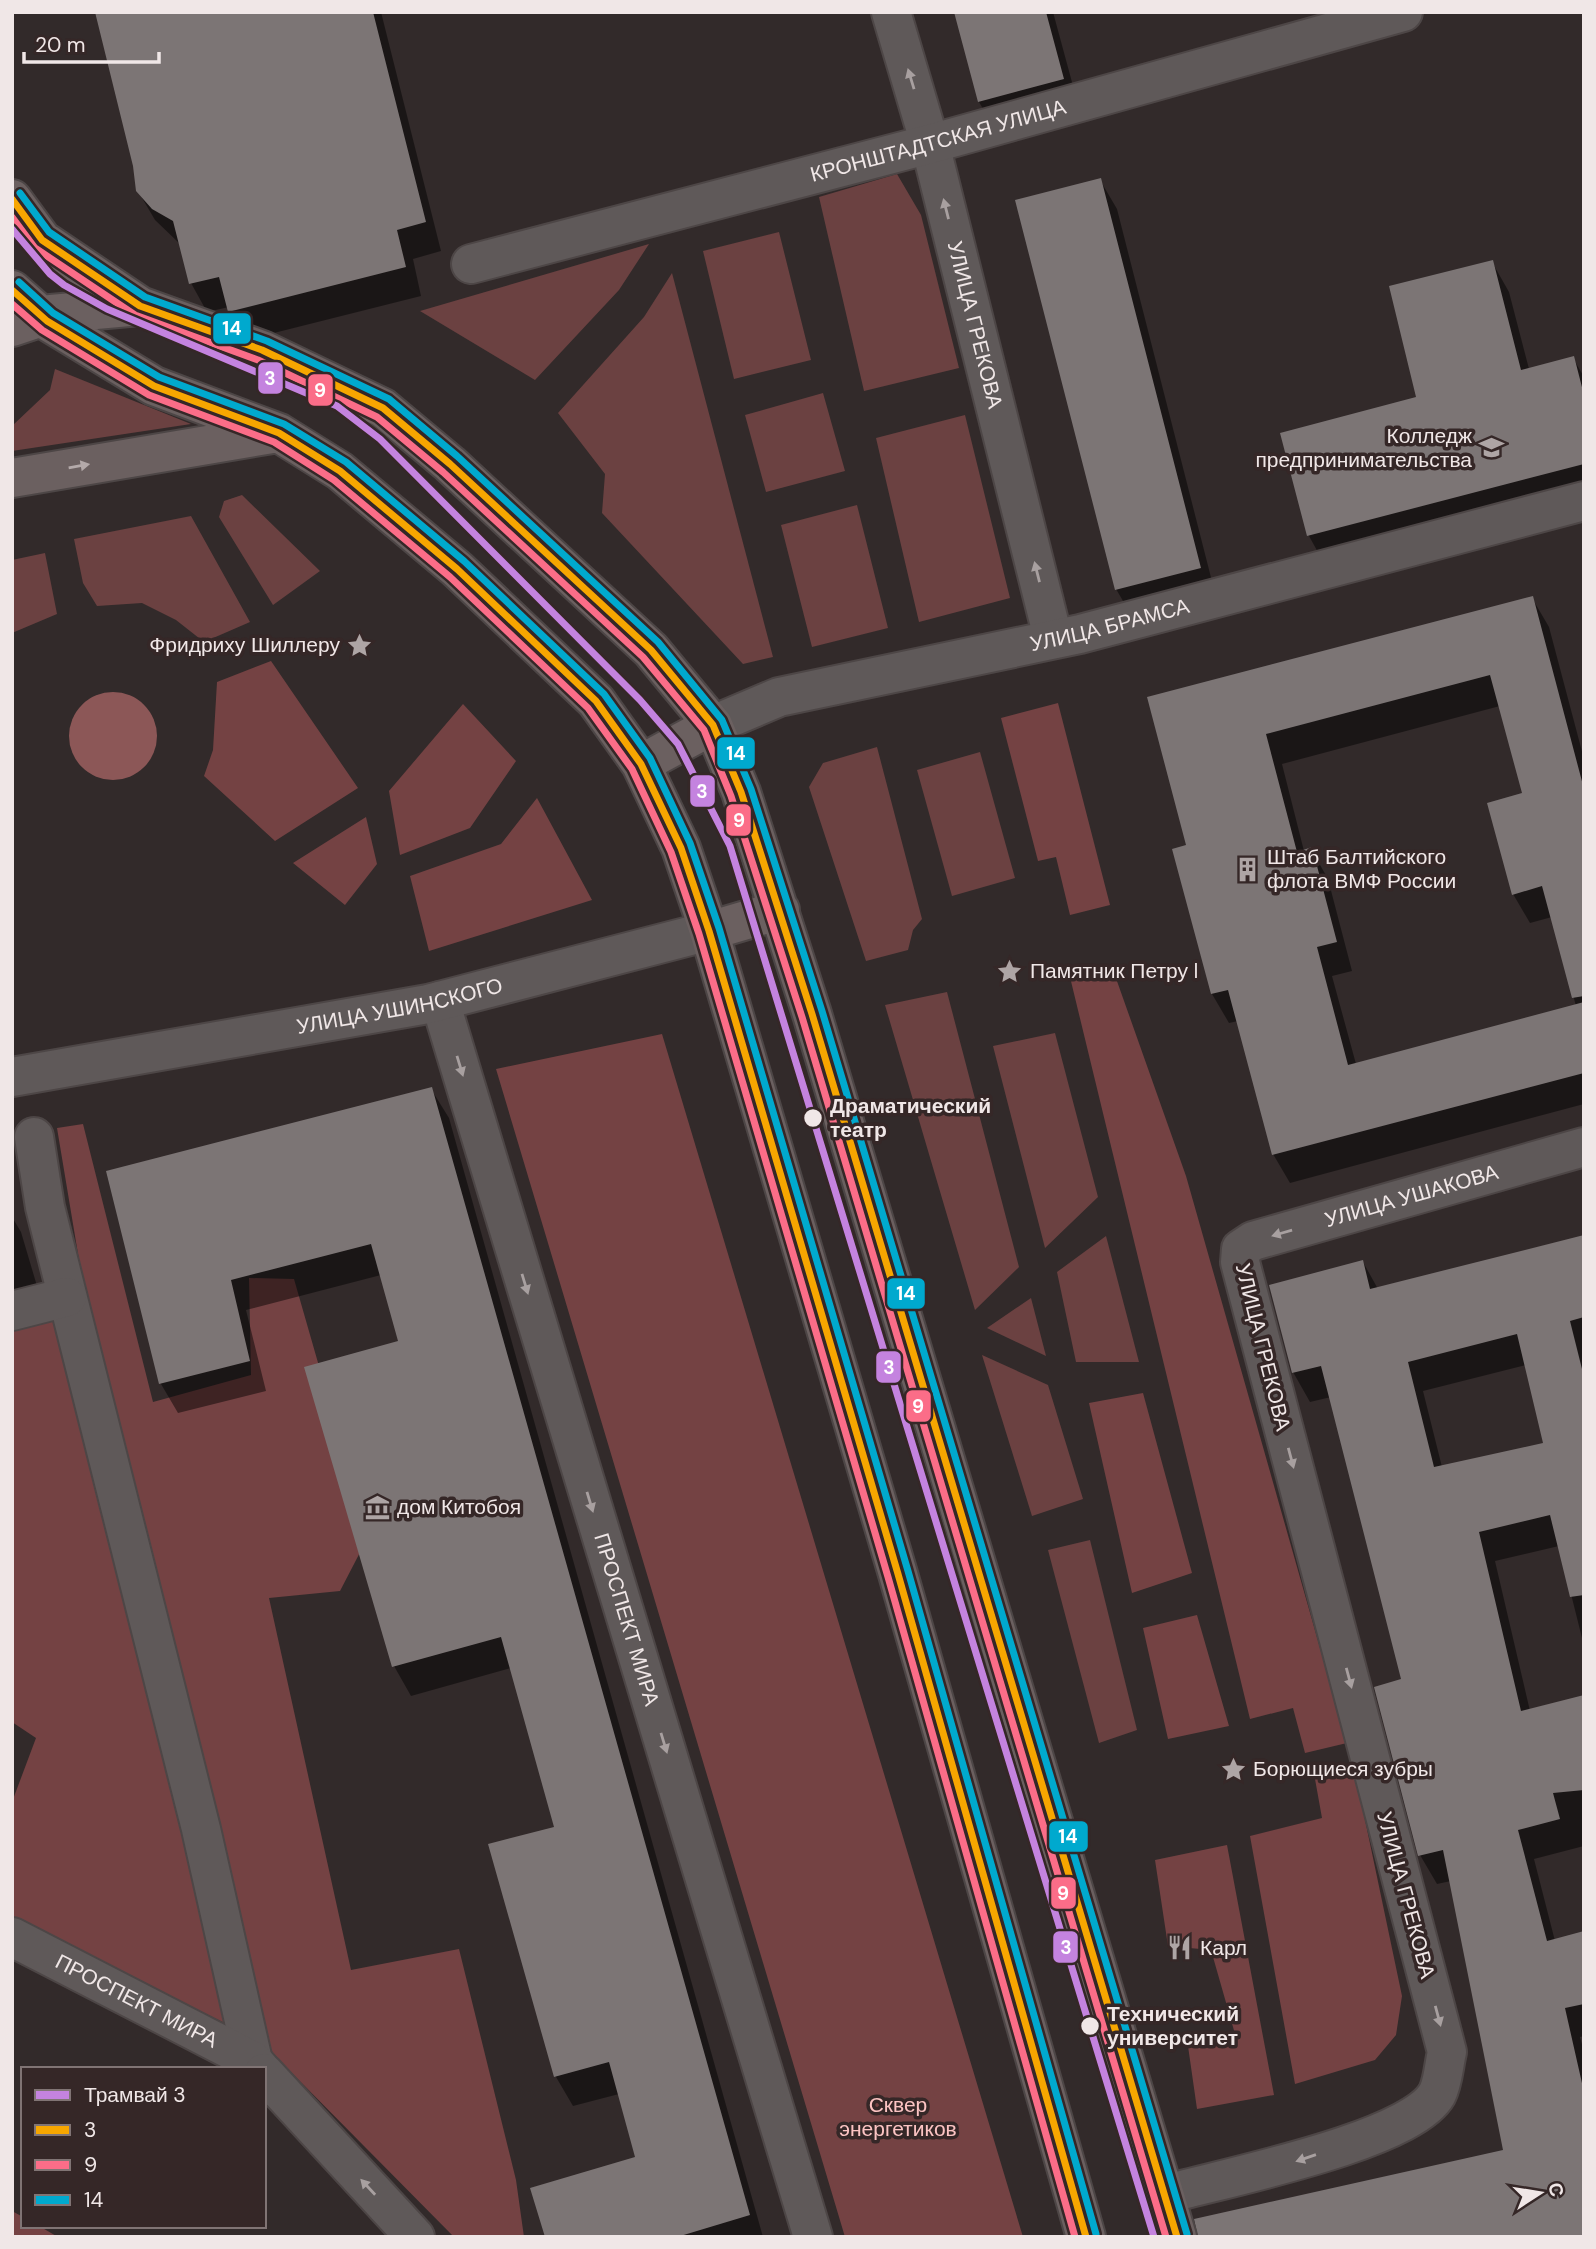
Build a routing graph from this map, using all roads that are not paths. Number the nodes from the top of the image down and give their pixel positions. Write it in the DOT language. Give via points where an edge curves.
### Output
graph roads {
  1 [pos="891,12"];
  2 [pos="1403,12"];
  3 [pos="930,144"];
  4 [pos="12,199"];
  5 [pos="471,264"];
  6 [pos="12,290"];
  7 [pos="140,306"];
  8 [pos="27,322"];
  9 [pos="279,433"];
  10 [pos="12,478"];
  11 [pos="1584,501"];
  12 [pos="1053,638"];
  13 [pos="713,725"];
  14 [pos="641,764"];
  15 [pos="780,910"];
  16 [pos="709,931"];
  17 [pos="440,1001"];
  18 [pos="12,1077"];
  19 [pos="34,1137"];
  20 [pos="1584,1147"];
  21 [pos="1241,1249"];
  22 [pos="67,1297"];
  23 [pos="12,1311"];
  24 [pos="12,1937"];
  25 [pos="257,2067"];
  26 [pos="259,2067"];
  27 [pos="266,2076"];
  28 [pos="1163,2195"];
  29 [pos="415,2237"];
  30 [pos="813,2237"];
  31 [pos="1086,2237"];
  32 [pos="1177,2237"];
  3 -- 1 [label="street, УЛИЦА ГРЕКОВА, one-way"];
  2 -- 3 [label="street, КРОНШТАДТСКАЯ УЛИЦА"];
  3 -- 5 [label="street, КРОНШТАДТСКАЯ УЛИЦА"];
  12 -- 3 [label="street, УЛИЦА ГРЕКОВА, one-way"];
  4 -- 7 [label="main road" via="42,240"];
  6 -- 8 [label="main road"];
  7 -- 8 [label="main road"];
  7 -- 13 [label="main road" via="262,350 383,408 651,650"];
  8 -- 9 [label="main road" via="154,386"];
  10 -- 9 [label="main road, one-way"];
  9 -- 14 [label="main road" via="340,471 457,569 596,701"];
  11 -- 12 [label="street, УЛИЦА БРАМСА"];
  12 -- 13 [label="street, УЛИЦА БРАМСА" via="779,697"];
  13 -- 14 [label="main road, УЛИЦА БРАМСА"];
  13 -- 15 [label="main road" via="741,792"];
  14 -- 16 [label="main road" via="681,848"];
  15 -- 16 [label="main road, УЛИЦА УШИНСКОГО"];
  15 -- 28 [label="main road"];
  16 -- 17 [label="street, УЛИЦА УШИНСКОГО"];
  16 -- 31 [label="main road"];
  17 -- 18 [label="street, УЛИЦА УШИНСКОГО"];
  17 -- 30 [label="street, ПРОСПЕКТ МИРА, one-way"];
  19 -- 22 [label="street"];
  20 -- 21 [label="street, УЛИЦА УШАКОВА, one-way" via="1253,1241"];
  21 -- 28 [label="street, УЛИЦА ГРЕКОВА, one-way" via="1240,1262 1447,2052 1437,2094 1405,2122 1301,2161"];
  22 -- 23 [label="street"];
  22 -- 26 [label="street"];
  24 -- 25 [label="street, ПРОСПЕКТ МИРА"];
  29 -- 27 [label="street, ПРОСПЕКТ МИРА, one-way"];
  28 -- 32 [label="main road"];
}
